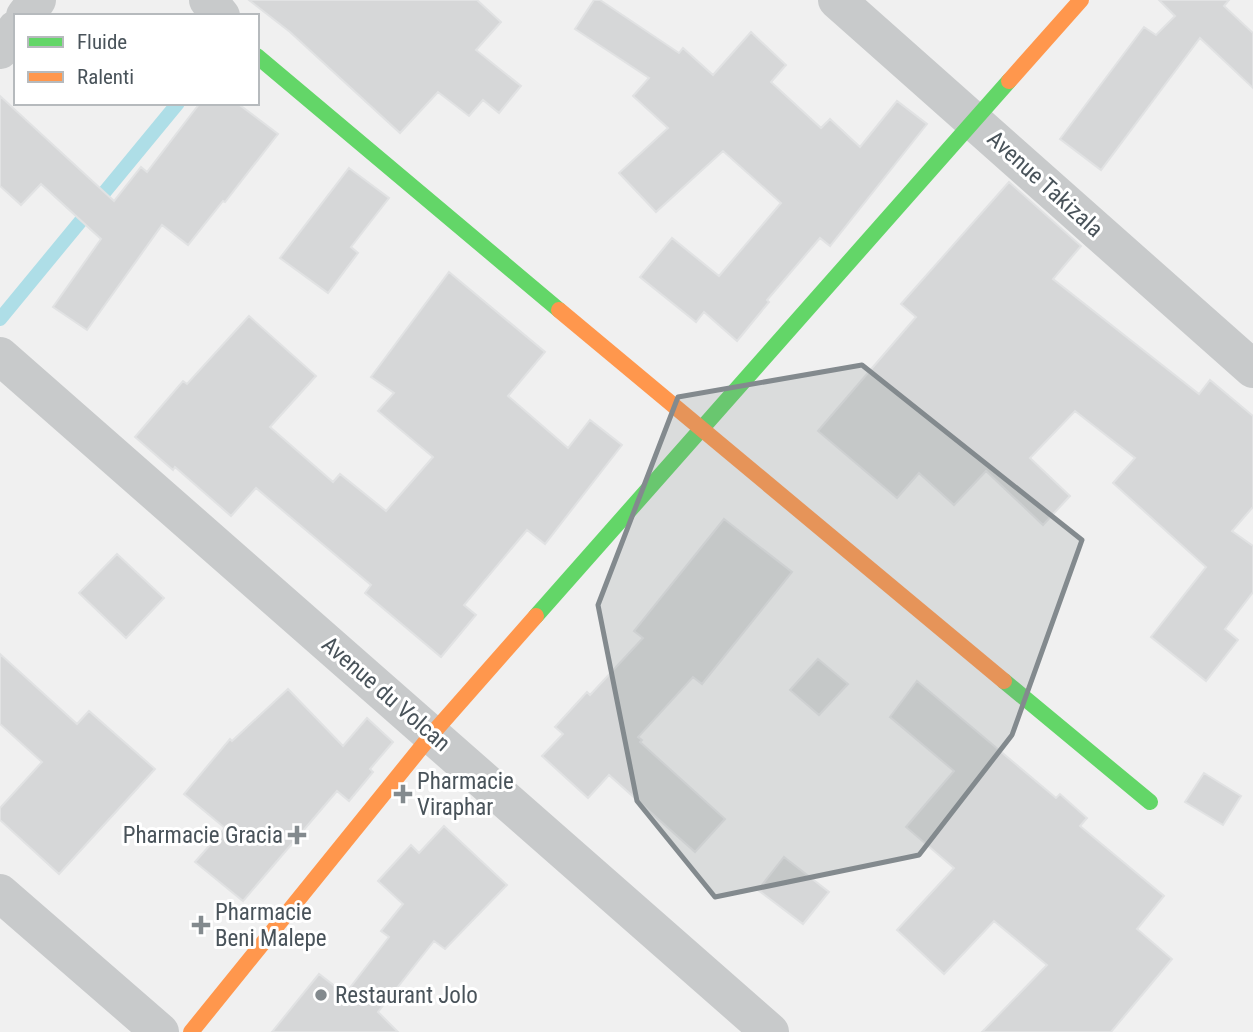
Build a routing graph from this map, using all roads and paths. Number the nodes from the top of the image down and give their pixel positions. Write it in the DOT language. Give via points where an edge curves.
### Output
graph roads {
  1 [pos="208,0"];
  2 [pos="837,0"];
  3 [pos="1081,0"];
  4 [pos="219,14"];
  5 [pos="14,32"];
  6 [pos="0,50"];
  7 [pos="259,58"];
  8 [pos="974,120"];
  9 [pos="0,356"];
  10 [pos="1253,369"];
  11 [pos="701,429"];
  12 [pos="432,734"];
  13 [pos="1150,802"];
  14 [pos="0,893"];
  15 [pos="160,1032"];
  16 [pos="191,1032"];
  17 [pos="770,1032"];
  1 -- 4 [label="street"];
  2 -- 8 [label="street, Avenue Takizala"];
  3 -- 8 [label="street"];
  5 -- 6 [label="street"];
  7 -- 11 [label="street"];
  8 -- 10 [label="street, Avenue Takizala"];
  8 -- 11 [label="street"];
  9 -- 12 [label="street, Avenue du Volcan"];
  11 -- 12 [label="street"];
  11 -- 13 [label="street"];
  12 -- 16 [label="street"];
  12 -- 17 [label="street, Avenue du Volcan"];
  14 -- 15 [label="street"];
}
